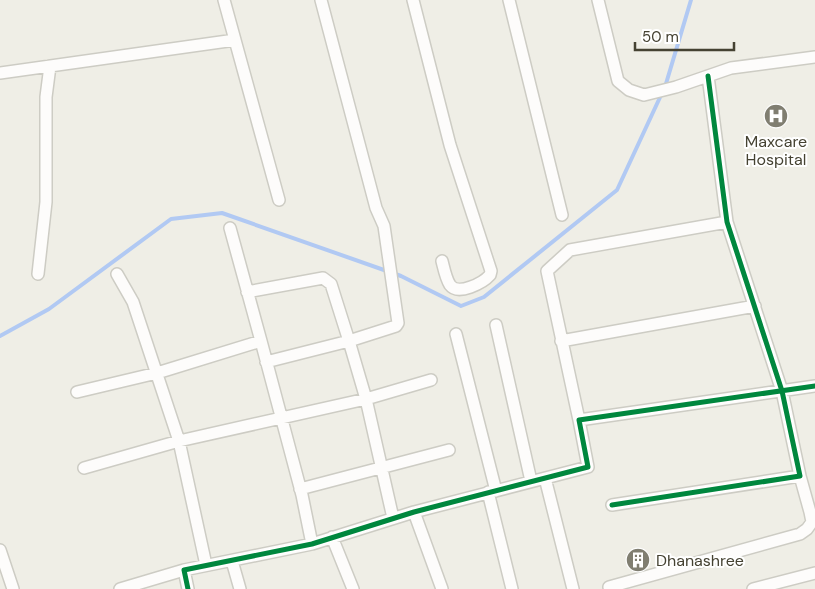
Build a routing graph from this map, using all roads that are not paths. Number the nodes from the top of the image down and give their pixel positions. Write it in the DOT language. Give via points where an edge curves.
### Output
graph roads {
  1 [pos="224,0"];
  2 [pos="320,0"];
  3 [pos="413,0"];
  4 [pos="509,0"];
  5 [pos="598,0"];
  6 [pos="235,40"];
  7 [pos="815,57"];
  8 [pos="50,66"];
  9 [pos="0,73"];
  10 [pos="708,76"];
  11 [pos="279,200"];
  12 [pos="562,215"];
  13 [pos="727,222"];
  14 [pos="230,228"];
  15 [pos="442,262"];
  16 [pos="38,274"];
  17 [pos="117,274"];
  18 [pos="248,292"];
  19 [pos="754,306"];
  20 [pos="496,324"];
  21 [pos="456,334"];
  22 [pos="261,341"];
  23 [pos="561,341"];
  24 [pos="349,342"];
  25 [pos="266,362"];
  26 [pos="157,373"];
  27 [pos="431,380"];
  28 [pos="815,386"];
  29 [pos="782,391"];
  30 [pos="78,392"];
  31 [pos="366,399"];
  32 [pos="280,418"];
  33 [pos="579,420"];
  34 [pos="179,441"];
  35 [pos="449,450"];
  36 [pos="381,467"];
  37 [pos="84,468"];
  38 [pos="800,476"];
  39 [pos="545,478"];
  40 [pos="531,482"];
  41 [pos="300,488"];
  42 [pos="492,492"];
  43 [pos="612,505"];
  44 [pos="414,512"];
  45 [pos="393,518"];
  46 [pos="332,537"];
  47 [pos="312,544"];
  48 [pos="0,550"];
  49 [pos="232,561"];
  50 [pos="206,565"];
  51 [pos="184,570"];
  52 [pos="815,573"];
  53 [pos="609,587"];
  54 [pos="13,589"];
  55 [pos="120,589"];
  56 [pos="188,589"];
  57 [pos="240,589"];
  58 [pos="353,589"];
  59 [pos="442,589"];
  60 [pos="512,589"];
  61 [pos="573,589"];
  62 [pos="753,589"];
  1 -- 6 [label="street"];
  2 -- 24 [label="street" via="376,208 384,226 398,317 396,326"];
  3 -- 15 [label="street" via="450,145 491,271 475,286 455,288 450,284"];
  4 -- 12 [label="street"];
  5 -- 10 [label="street" via="618,81 629,90 644,95"];
  6 -- 8 [label="street"];
  6 -- 11 [label="street"];
  7 -- 10 [label="street" via="731,68"];
  8 -- 9 [label="street"];
  8 -- 16 [label="street" via="46,97 46,202"];
  10 -- 13 [label="street"];
  13 -- 19 [label="street"];
  13 -- 23 [label="street" via="570,250 547,271"];
  14 -- 18 [label="street"];
  17 -- 26 [label="street" via="133,302"];
  18 -- 22 [label="street"];
  18 -- 24 [label="street" via="323,278 331,284"];
  19 -- 23 [label="street"];
  19 -- 29 [label="street"];
  20 -- 40 [label="street"];
  21 -- 42 [label="street"];
  22 -- 25 [label="street"];
  22 -- 26 [label="street"];
  23 -- 33 [label="street"];
  24 -- 25 [label="street"];
  24 -- 31 [label="street"];
  25 -- 32 [label="street"];
  26 -- 30 [label="street"];
  26 -- 34 [label="street"];
  27 -- 31 [label="street"];
  28 -- 29 [label="street"];
  29 -- 33 [label="street"];
  29 -- 38 [label="street"];
  31 -- 32 [label="street"];
  31 -- 36 [label="street"];
  32 -- 34 [label="street"];
  32 -- 41 [label="street"];
  33 -- 39 [label="street" via="588,467"];
  34 -- 37 [label="street"];
  34 -- 50 [label="street"];
  35 -- 36 [label="street"];
  36 -- 41 [label="street"];
  36 -- 45 [label="street"];
  38 -- 43 [label="street"];
  38 -- 53 [label="street" via="812,522 800,534"];
  39 -- 40 [label="street"];
  39 -- 61 [label="street"];
  40 -- 42 [label="street"];
  41 -- 47 [label="street"];
  42 -- 44 [label="street"];
  42 -- 60 [label="street"];
  44 -- 45 [label="street"];
  44 -- 59 [label="street"];
  45 -- 46 [label="street"];
  46 -- 47 [label="street"];
  46 -- 58 [label="street"];
  47 -- 49 [label="street"];
  48 -- 54 [label="street"];
  49 -- 50 [label="street"];
  49 -- 57 [label="street"];
  50 -- 51 [label="street"];
  51 -- 55 [label="street"];
  51 -- 56 [label="street"];
  52 -- 62 [label="street"];
}
